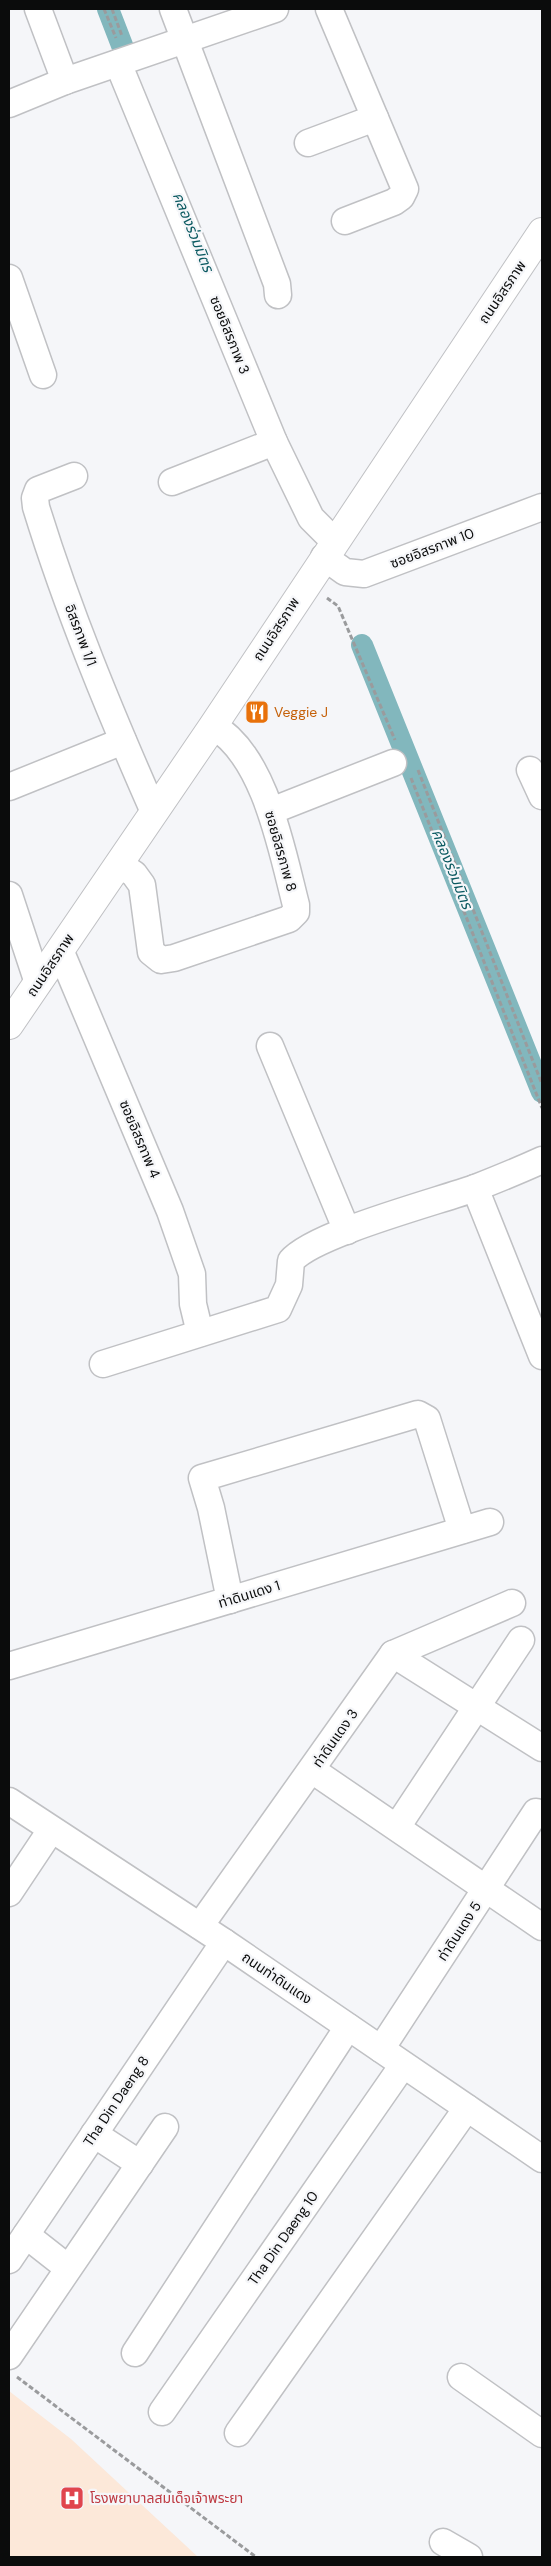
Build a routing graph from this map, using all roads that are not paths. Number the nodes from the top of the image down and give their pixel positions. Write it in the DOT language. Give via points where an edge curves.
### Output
graph roads {
  1 [pos="38,9"];
  2 [pos="173,9"];
  3 [pos="275,9"];
  4 [pos="329,9"];
  5 [pos="186,40"];
  6 [pos="120,62"];
  7 [pos="65,81"];
  8 [pos="9,104"];
  9 [pos="375,118"];
  10 [pos="308,143"];
  11 [pos="345,221"];
  12 [pos="542,232"];
  13 [pos="9,278"];
  14 [pos="278,295"];
  15 [pos="43,376"];
  16 [pos="274,442"];
  17 [pos="74,476"];
  18 [pos="172,482"];
  19 [pos="542,506"];
  20 [pos="329,549"];
  21 [pos="213,726"];
  22 [pos="123,741"];
  23 [pos="399,759"];
  24 [pos="530,770"];
  25 [pos="9,787"];
  26 [pos="542,796"];
  27 [pos="271,811"];
  28 [pos="154,812"];
  29 [pos="119,864"];
  30 [pos="9,895"];
  31 [pos="60,950"];
  32 [pos="38,983"];
  33 [pos="9,1025"];
  34 [pos="270,1046"];
  35 [pos="542,1160"];
  36 [pos="475,1188"];
  37 [pos="347,1231"];
  38 [pos="200,1333"];
  39 [pos="542,1356"];
  40 [pos="103,1364"];
  41 [pos="490,1522"];
  42 [pos="462,1530"];
  43 [pos="230,1600"];
  44 [pos="512,1603"];
  45 [pos="521,1640"];
  46 [pos="393,1654"];
  47 [pos="9,1666"];
  48 [pos="478,1708"];
  49 [pos="542,1748"];
  50 [pos="312,1770"];
  51 [pos="9,1802"];
  52 [pos="536,1812"];
  53 [pos="396,1826"];
  54 [pos="51,1830"];
  55 [pos="486,1889"];
  56 [pos="9,1893"];
  57 [pos="200,1926"];
  58 [pos="542,1927"];
  59 [pos="224,1942"];
  60 [pos="348,2027"];
  61 [pos="381,2050"];
  62 [pos="403,2065"];
  63 [pos="467,2108"];
  64 [pos="165,2127"];
  65 [pos="94,2134"];
  66 [pos="542,2159"];
  67 [pos="140,2164"];
  68 [pos="26,2235"];
  69 [pos="9,2260"];
  70 [pos="68,2268"];
  71 [pos="135,2353"];
  72 [pos="9,2356"];
  73 [pos="461,2377"];
  74 [pos="162,2412"];
  75 [pos="238,2433"];
  76 [pos="542,2434"];
  77 [pos="443,2542"];
  78 [pos="469,2557"];
  1 -- 7 [label="street"];
  2 -- 5 [label="street"];
  3 -- 5 [label="street"];
  4 -- 9 [label="street"];
  5 -- 6 [label="street"];
  5 -- 14 [label="street" via="277,284"];
  6 -- 7 [label="street"];
  6 -- 16 [label="street, ซอยอิสรภาพ 3"];
  7 -- 8 [label="street"];
  9 -- 10 [label="street"];
  9 -- 11 [label="street" via="405,189 394,202"];
  12 -- 20 [label="main road, ถนนอิสรภาพ"];
  13 -- 15 [label="street"];
  16 -- 18 [label="street"];
  16 -- 20 [label="street, ซอยอิสรภาพ 3"];
  17 -- 22 [label="street, อิสรภาพ 1/1" via="38,490 34,498 55,565"];
  19 -- 20 [label="street, ซอยอิสรภาพ 10" via="364,574 345,572"];
  20 -- 21 [label="main road, ถนนอิสรภาพ"];
  21 -- 27 [label="street, ซอยอิสรภาพ 8" via="228,734 242,750"];
  21 -- 28 [label="main road, ถนนอิสรภาพ"];
  22 -- 25 [label="street"];
  22 -- 28 [label="street, อิสรภาพ 1/1"];
  23 -- 27 [label="street"];
  24 -- 26 [label="street"];
  27 -- 29 [label="street, ซอยอิสรภาพ 8" via="296,905 296,912 289,919 161,960 151,952 142,885 134,874"];
  28 -- 29 [label="main road, ถนนอิสรภาพ"];
  29 -- 31 [label="main road, ถนนอิสรภาพ"];
  30 -- 32 [label="street"];
  31 -- 32 [label="main road, ถนนอิสรภาพ"];
  31 -- 38 [label="street, ซอยอิสรภาพ 4" via="170,1211 192,1274 193,1304"];
  32 -- 33 [label="main road, ถนนอิสรภาพ"];
  34 -- 37 [label="street"];
  35 -- 36 [label="street"];
  36 -- 37 [label="street"];
  36 -- 39 [label="street"];
  37 -- 38 [label="street" via="295,1256 291,1261 289,1285 278,1309"];
  38 -- 40 [label="street"];
  41 -- 42 [label="street, ท่าดินแดง 1"];
  42 -- 43 [label="street, ท่าดินแดง 1"];
  42 -- 43 [label="street" via="427,1419 418,1414 202,1478"];
  43 -- 47 [label="street, ท่าดินแดง 1"];
  44 -- 46 [label="street"];
  45 -- 48 [label="street"];
  46 -- 48 [label="street"];
  46 -- 50 [label="street, ท่าดินแดง 3"];
  48 -- 49 [label="street"];
  48 -- 53 [label="street"];
  50 -- 53 [label="street"];
  50 -- 57 [label="street, ท่าดินแดง 3"];
  51 -- 54 [label="street, ถนนท่าดินแดง"];
  52 -- 55 [label="street, ท่าดินแดง 5"];
  53 -- 55 [label="street"];
  54 -- 56 [label="street"];
  54 -- 57 [label="street, ถนนท่าดินแดง"];
  55 -- 58 [label="street"];
  55 -- 61 [label="street, ท่าดินแดง 5"];
  57 -- 59 [label="street, ถนนท่าดินแดง"];
  59 -- 60 [label="street, ถนนท่าดินแดง"];
  59 -- 65 [label="street, Tha Din Daeng 8"];
  60 -- 61 [label="street, ถนนท่าดินแดง"];
  60 -- 71 [label="street"];
  61 -- 62 [label="street, ถนนท่าดินแดง"];
  62 -- 63 [label="street, ถนนท่าดินแดง"];
  62 -- 74 [label="street, Tha Din Daeng 10"];
  63 -- 66 [label="street, ถนนท่าดินแดง"];
  63 -- 75 [label="street"];
  64 -- 67 [label="street"];
  65 -- 67 [label="street"];
  65 -- 68 [label="street, Tha Din Daeng 8"];
  67 -- 70 [label="street"];
  68 -- 69 [label="street, Tha Din Daeng 8"];
  68 -- 70 [label="street"];
  70 -- 72 [label="street"];
  73 -- 76 [label="street"];
  77 -- 78 [label="street"];
}
